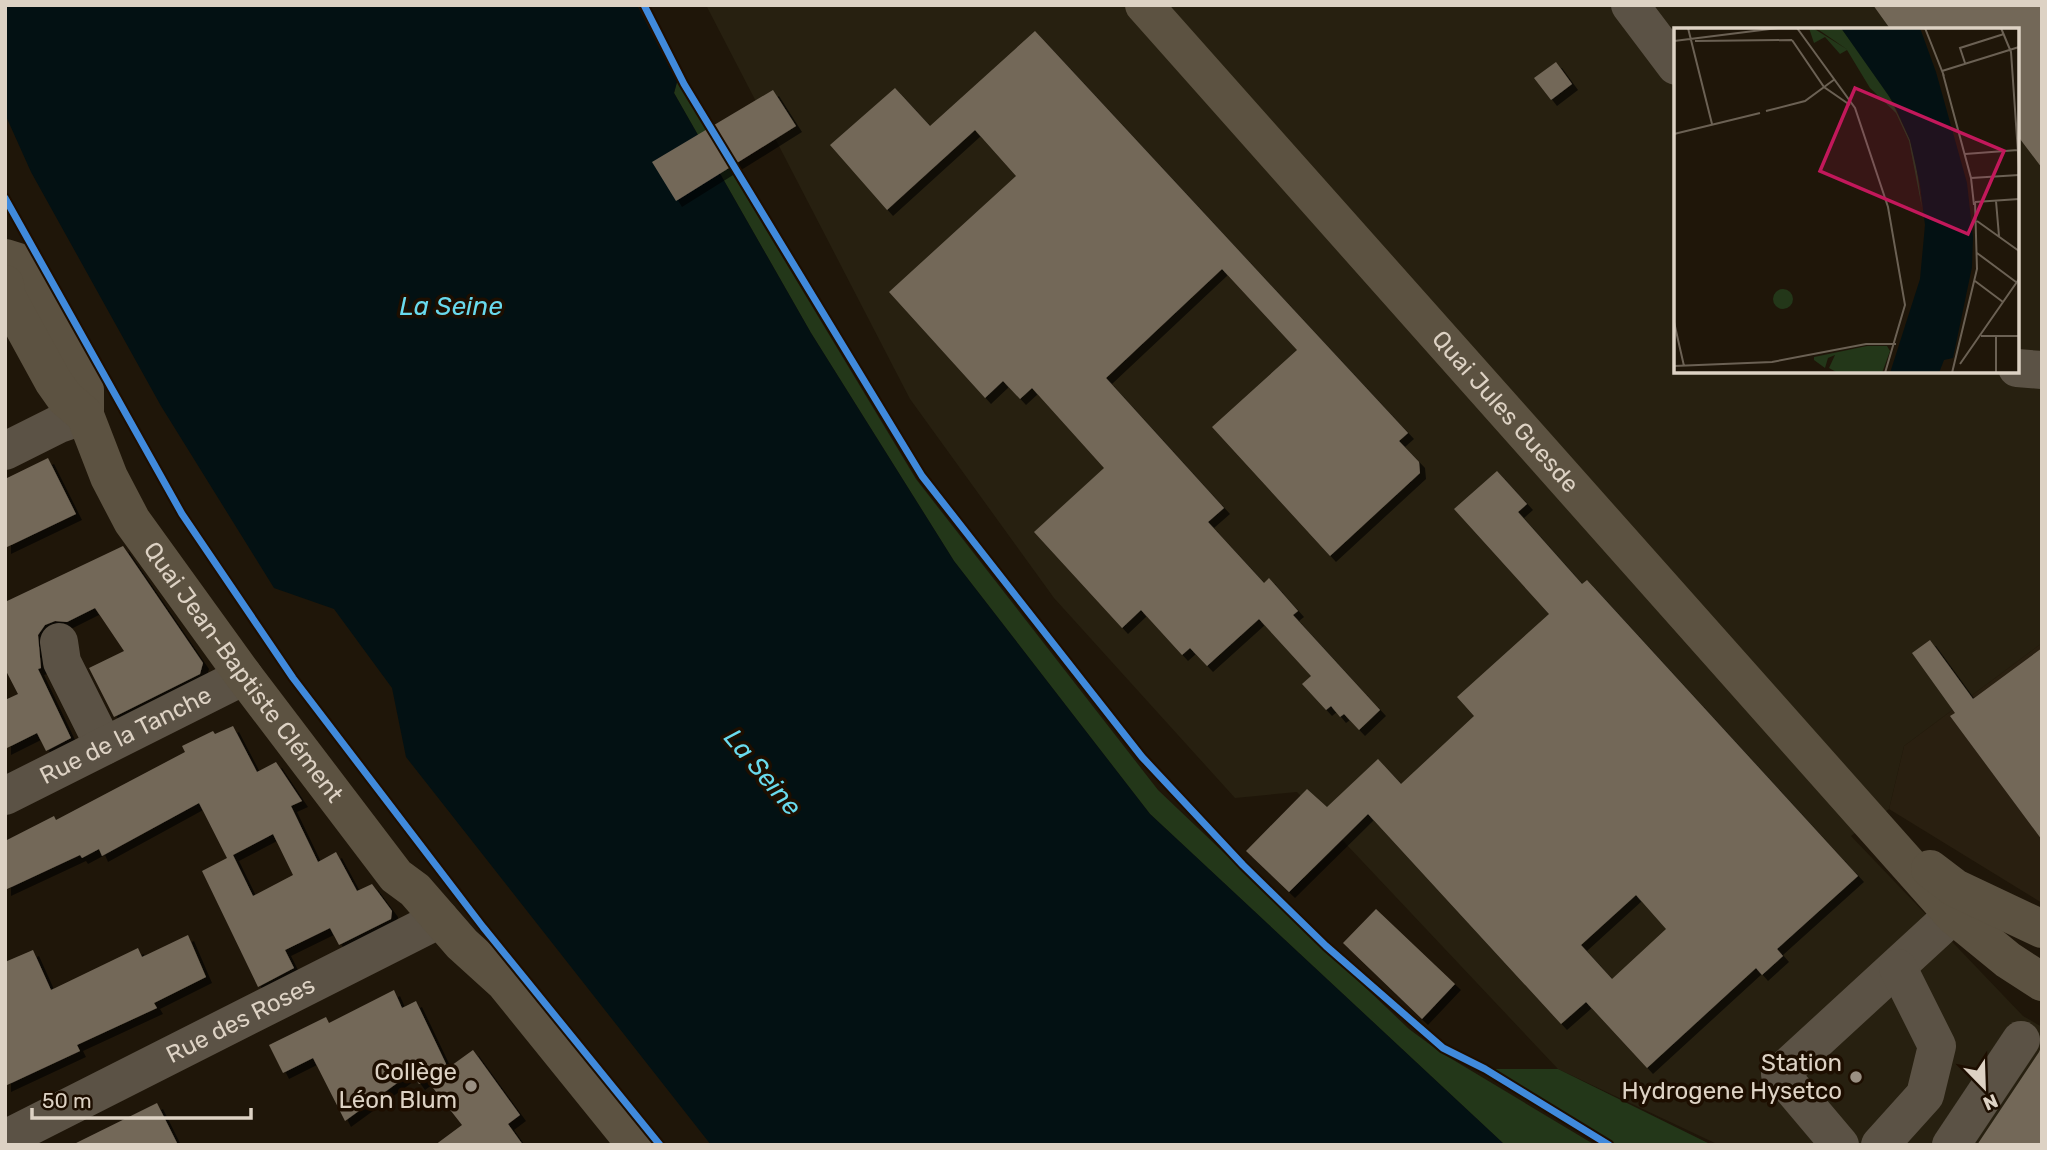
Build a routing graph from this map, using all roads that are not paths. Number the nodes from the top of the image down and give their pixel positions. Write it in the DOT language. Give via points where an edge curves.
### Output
graph roads {
  1 [pos="1144,5"];
  2 [pos="1630,5"];
  3 [pos="1674,63"];
  4 [pos="5,258"];
  5 [pos="5,284"];
  6 [pos="2019,368"];
  7 [pos="2042,370"];
  8 [pos="91,427"];
  9 [pos="5,451"];
  10 [pos="59,642"];
  11 [pos="244,676"];
  12 [pos="104,746"];
  13 [pos="5,796"];
  14 [pos="1868,820"];
  15 [pos="415,890"];
  16 [pos="1953,915"];
  17 [pos="2042,929"];
  18 [pos="451,931"];
  19 [pos="1898,968"];
  20 [pos="2042,982"];
  21 [pos="2021,1041"];
  22 [pos="5,1139"];
  23 [pos="614,1145"];
  24 [pos="636,1145"];
  25 [pos="1840,1145"];
  26 [pos="1880,1145"];
  27 [pos="1951,1145"];
  1 -- 14 [label="main road, Quai Jules Guesde"];
  2 -- 3 [label="street"];
  4 -- 8 [label="main road, Quai Jean-Baptiste Clément" via="21,263 80,366"];
  5 -- 8 [label="main road, Quai Jean-Baptiste Clément" via="6,295 53,381"];
  6 -- 7 [label="street"];
  8 -- 9 [label="street" via="58,424"];
  8 -- 11 [label="main road, Quai Jean-Baptiste Clément" via="132,521"];
  8 -- 15 [label="main road, Quai Jean-Baptiste Clément" via="120,458 255,662 410,867"];
  10 -- 12 [label="street" via="62,662"];
  11 -- 12 [label="street, Rue de la Tanche"];
  11 -- 15 [label="main road, Quai Jean-Baptiste Clément" via="396,876"];
  12 -- 13 [label="street, Rue de la Tanche"];
  14 -- 16 [label="main road, Quai Jules Guesde"];
  14 -- 17 [label="main road, Quai Jules Guesde" via="1955,888"];
  15 -- 18 [label="main road, Quai Jean-Baptiste Clément"];
  16 -- 19 [label="street"];
  16 -- 20 [label="main road, Quai Jules Guesde"];
  18 -- 22 [label="street, Rue des Roses"];
  18 -- 23 [label="main road, Quai Jean-Baptiste Clément" via="493,997"];
  18 -- 24 [label="main road, Quai Jean-Baptiste Clément" via="505,983"];
  19 -- 25 [label="street" via="1780,1074"];
  19 -- 26 [label="street" via="1937,1046 1926,1095"];
  21 -- 27 [label="street"];
}
